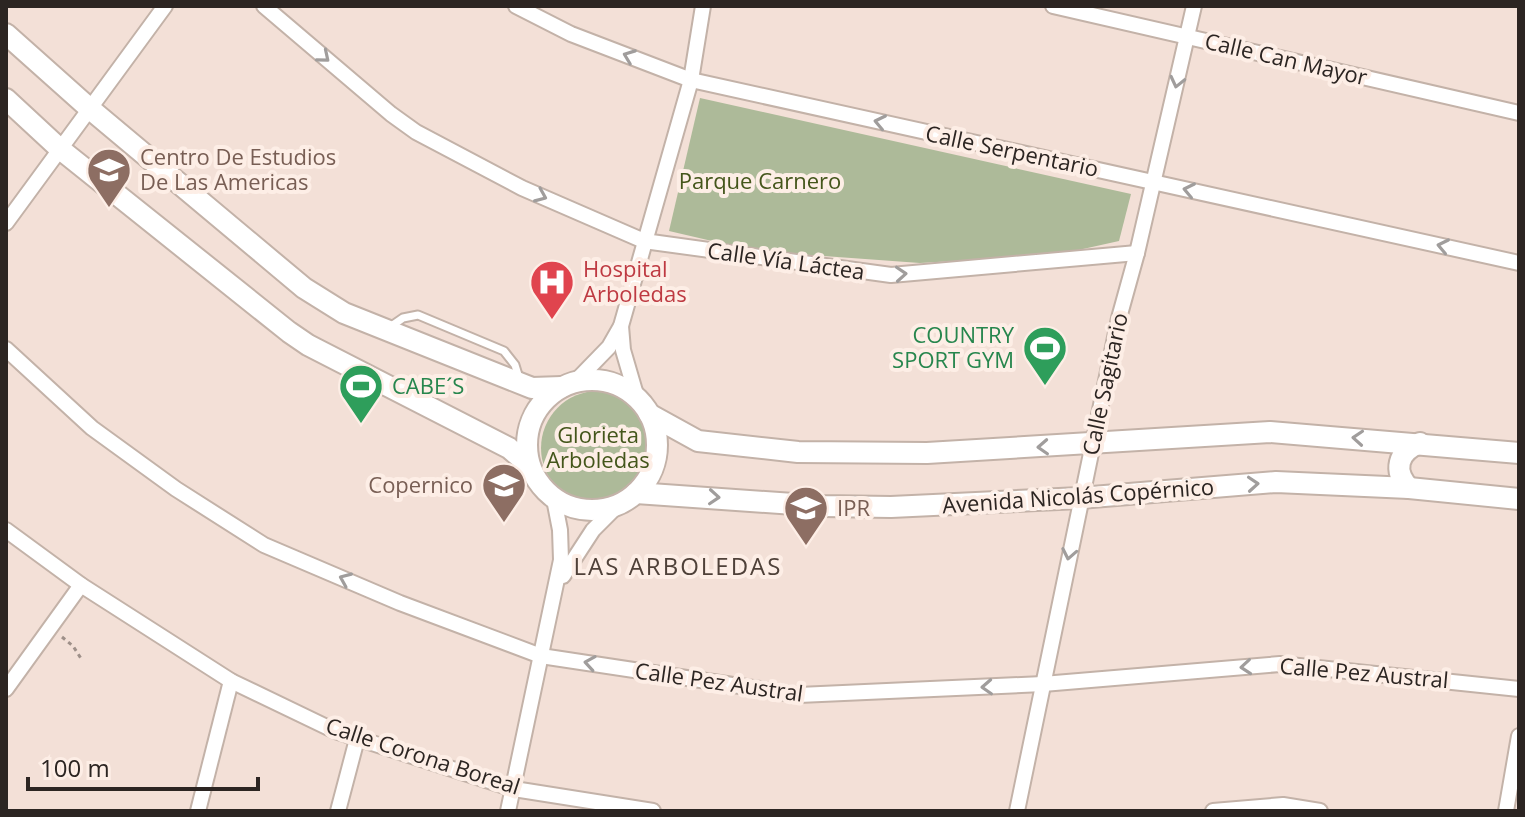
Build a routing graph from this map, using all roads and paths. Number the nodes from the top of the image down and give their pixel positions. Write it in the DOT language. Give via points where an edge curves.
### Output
graph roads {
  1 [pos="165,6"];
  2 [pos="264,6"];
  3 [pos="516,6"];
  4 [pos="703,6"];
  5 [pos="1053,6"];
  6 [pos="1194,6"];
  7 [pos="6,34"];
  8 [pos="1187,36"];
  9 [pos="691,80"];
  10 [pos="6,99"];
  11 [pos="89,108"];
  12 [pos="1519,113"];
  13 [pos="60,149"];
  14 [pos="1154,182"];
  15 [pos="6,223"];
  16 [pos="644,241"];
  17 [pos="1137,253"];
  18 [pos="1519,263"];
  19 [pos="621,326"];
  20 [pos="6,349"];
  21 [pos="569,385"];
  22 [pos="643,406"];
  23 [pos="1420,443"];
  24 [pos="1093,444"];
  25 [pos="1519,453"];
  26 [pos="529,465"];
  27 [pos="1409,488"];
  28 [pos="636,493"];
  29 [pos="1080,498"];
  30 [pos="554,499"];
  31 [pos="1519,499"];
  32 [pos="618,505"];
  33 [pos="6,530"];
  34 [pos="81,585"];
  35 [pos="555,590"];
  36 [pos="48,631"];
  37 [pos="541,656"];
  38 [pos="82,660"];
  39 [pos="231,681"];
  40 [pos="1043,684"];
  41 [pos="6,689"];
  42 [pos="1519,689"];
  43 [pos="1519,736"];
  44 [pos="357,739"];
  45 [pos="514,789"];
  46 [pos="198,811"];
  47 [pos="338,811"];
  48 [pos="508,811"];
  49 [pos="653,811"];
  50 [pos="1017,811"];
  51 [pos="1213,811"];
  52 [pos="1320,811"];
  53 [pos="1506,811"];
  1 -- 11 [label="street"];
  2 -- 16 [label="street, Calle Vía Láctea, one-way" via="416,132 522,188"];
  9 -- 3 [label="street, Calle Serpentario, one-way" via="571,34"];
  4 -- 9 [label="street"];
  5 -- 8 [label="street, Calle Can Mayor"];
  6 -- 8 [label="street, Calle Sagitario"];
  7 -- 11 [label="main road"];
  8 -- 12 [label="street, Calle Can Mayor"];
  8 -- 14 [label="street, Calle Sagitario, one-way"];
  14 -- 9 [label="street, Calle Serpentario, one-way"];
  9 -- 16 [label="street"];
  10 -- 13 [label="main road"];
  11 -- 13 [label="street"];
  11 -- 21 [label="main road" via="285,274 344,313 532,388"];
  13 -- 15 [label="street"];
  13 -- 26 [label="main road" via="308,345 509,448"];
  14 -- 17 [label="street, Calle Sagitario"];
  18 -- 14 [label="street, Calle Serpentario, one-way"];
  16 -- 17 [label="street, Calle Vía Láctea, one-way" via="891,275"];
  16 -- 19 [label="street"];
  17 -- 24 [label="street, Calle Sagitario"];
  19 -- 21 [label="street" via="609,347"];
  19 -- 22 [label="street" via="623,350"];
  37 -- 20 [label="street, Calle Pez Austral, one-way" via="264,545 92,428"];
  21 -- 22 [label="main road" via="602,381 626,390"];
  21 -- 26 [label="main road" via="544,401 531,420"];
  24 -- 22 [label="main road, one-way" via="927,453 798,452 698,441"];
  22 -- 28 [label="main road" via="656,435 656,456"];
  23 -- 24 [label="main road, one-way" via="1270,432"];
  23 -- 25 [label="main road"];
  23 -- 27 [label="main road" via="1401,457 1398,468"];
  24 -- 29 [label="street, Calle Sagitario"];
  26 -- 30 [label="main road"];
  29 -- 27 [label="main road, Avenida Nicolás Copérnico, one-way" via="1276,482"];
  27 -- 31 [label="main road, Avenida Nicolás Copérnico"];
  28 -- 29 [label="main road, Avenida Nicolás Copérnico, one-way" via="891,507"];
  28 -- 32 [label="main road"];
  29 -- 40 [label="street, Calle Sagitario, one-way"];
  30 -- 32 [label="main road" via="596,511"];
  30 -- 35 [label="street" via="561,560"];
  32 -- 35 [label="street" via="593,530"];
  33 -- 34 [label="street, Calle Corona Boreal"];
  34 -- 36 [label="street"];
  34 -- 39 [label="street, Calle Corona Boreal"];
  35 -- 37 [label="street"];
  36 -- 38 [label="path" via="63,637"];
  36 -- 41 [label="street"];
  40 -- 37 [label="street, Calle Pez Austral, one-way" via="799,695"];
  37 -- 45 [label="street"];
  39 -- 44 [label="street, Calle Corona Boreal"];
  39 -- 46 [label="street"];
  42 -- 40 [label="street, Calle Pez Austral, one-way" via="1280,664"];
  40 -- 50 [label="street, Calle Sagitario"];
  43 -- 53 [label="street"];
  44 -- 45 [label="street, Calle Corona Boreal"];
  44 -- 47 [label="street"];
  45 -- 48 [label="street"];
  45 -- 49 [label="street, Calle Corona Boreal"];
  51 -- 52 [label="street" via="1283,805"];
}
